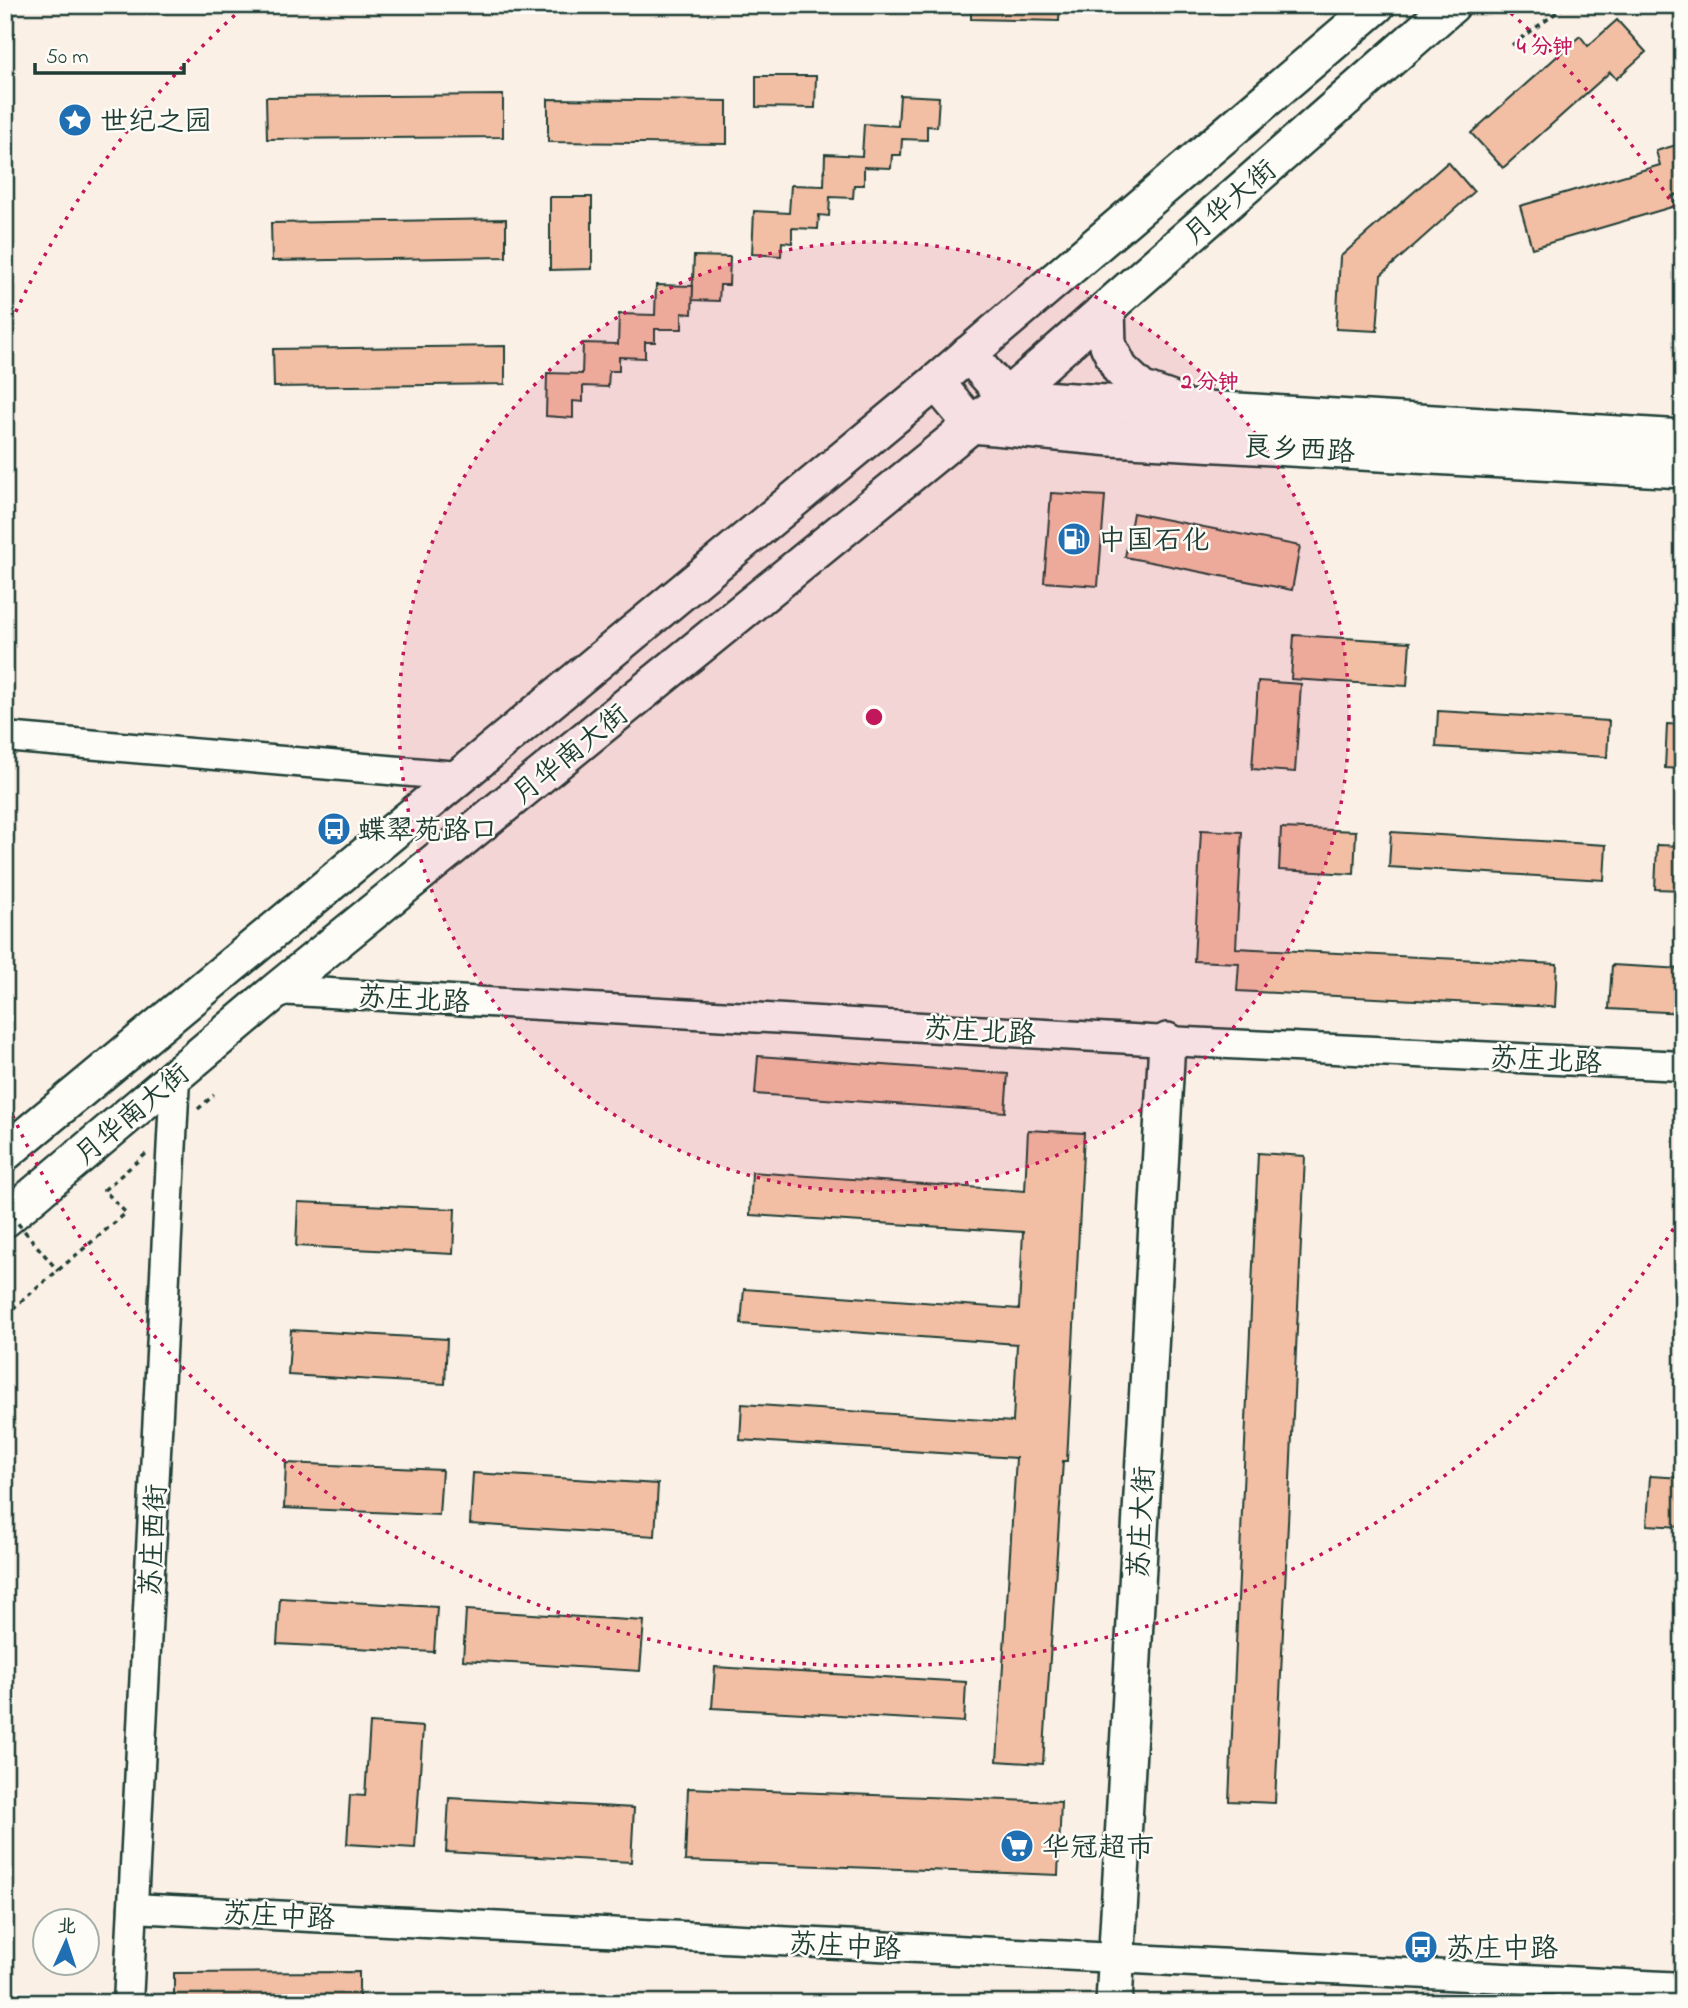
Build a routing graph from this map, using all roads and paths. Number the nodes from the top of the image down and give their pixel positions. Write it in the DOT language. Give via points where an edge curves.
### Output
graph roads {
  1 [pos="1377,5"];
  2 [pos="1452,5"];
  3 [pos="1567,5"];
  4 [pos="1512,45"];
  5 [pos="1102,240"];
  6 [pos="1141,279"];
  7 [pos="1107,309"];
  8 [pos="968,354"];
  9 [pos="936,382"];
  10 [pos="1006,397"];
  11 [pos="1195,409"];
  12 [pos="972,425"];
  13 [pos="878,430"];
  14 [pos="1683,438"];
  15 [pos="1683,470"];
  16 [pos="916,471"];
  17 [pos="5,737"];
  18 [pos="457,776"];
  19 [pos="277,990"];
  20 [pos="1167,1041"];
  21 [pos="1683,1066"];
  22 [pos="11,1077"];
  23 [pos="175,1077"];
  24 [pos="5,1082"];
  25 [pos="148,1152"];
  26 [pos="5,1153"];
  27 [pos="5,1208"];
  28 [pos="5,1219"];
  29 [pos="58,1271"];
  30 [pos="5,1315"];
  31 [pos="133,1908"];
  32 [pos="1115,1959"];
  33 [pos="1683,1987"];
  34 [pos="128,2003"];
  35 [pos="1114,2003"];
  1 -- 5 [label="main road, 月华大街"];
  2 -- 6 [label="main road, 月华大街"];
  3 -- 4 [label="path"];
  5 -- 6 [label="main road" via="1108,273"];
  5 -- 8 [label="main road, 月华大街"];
  6 -- 7 [label="main road, 月华大街"];
  7 -- 10 [label="main road, 月华大街"];
  7 -- 11 [label="main road" via="1108,345 1120,369 1141,389"];
  8 -- 9 [label="main road, 月华南大街"];
  8 -- 10 [label="main road"];
  9 -- 12 [label="main road"];
  9 -- 13 [label="main road, 月华南大街"];
  10 -- 11 [label="main road, 良乡西路"];
  10 -- 12 [label="main road, 月华南大街"];
  11 -- 14 [label="main road, 良乡西路"];
  12 -- 15 [label="main road, 良乡西路" via="1112,438"];
  12 -- 16 [label="main road, 月华南大街"];
  13 -- 16 [label="main road" via="911,437 918,451"];
  13 -- 18 [label="main road, 月华南大街"];
  16 -- 19 [label="main road, 月华南大街"];
  17 -- 18 [label="street"];
  18 -- 26 [label="main road, 月华南大街"];
  19 -- 20 [label="street, 苏庄北路"];
  19 -- 23 [label="main road, 月华南大街"];
  20 -- 21 [label="street, 苏庄北路"];
  20 -- 32 [label="main road, 苏庄大街"];
  22 -- 24 [label="path"];
  23 -- 28 [label="main road, 月华南大街"];
  23 -- 31 [label="street, 苏庄西街"];
  25 -- 29 [label="path" via="104,1190 126,1213"];
  27 -- 29 [label="path, bridge"];
  29 -- 30 [label="path"];
  31 -- 32 [label="street, 苏庄中路"];
  31 -- 34 [label="street, 苏庄西街"];
  32 -- 33 [label="street, 苏庄中路"];
  32 -- 35 [label="main road, 苏庄大街"];
}
